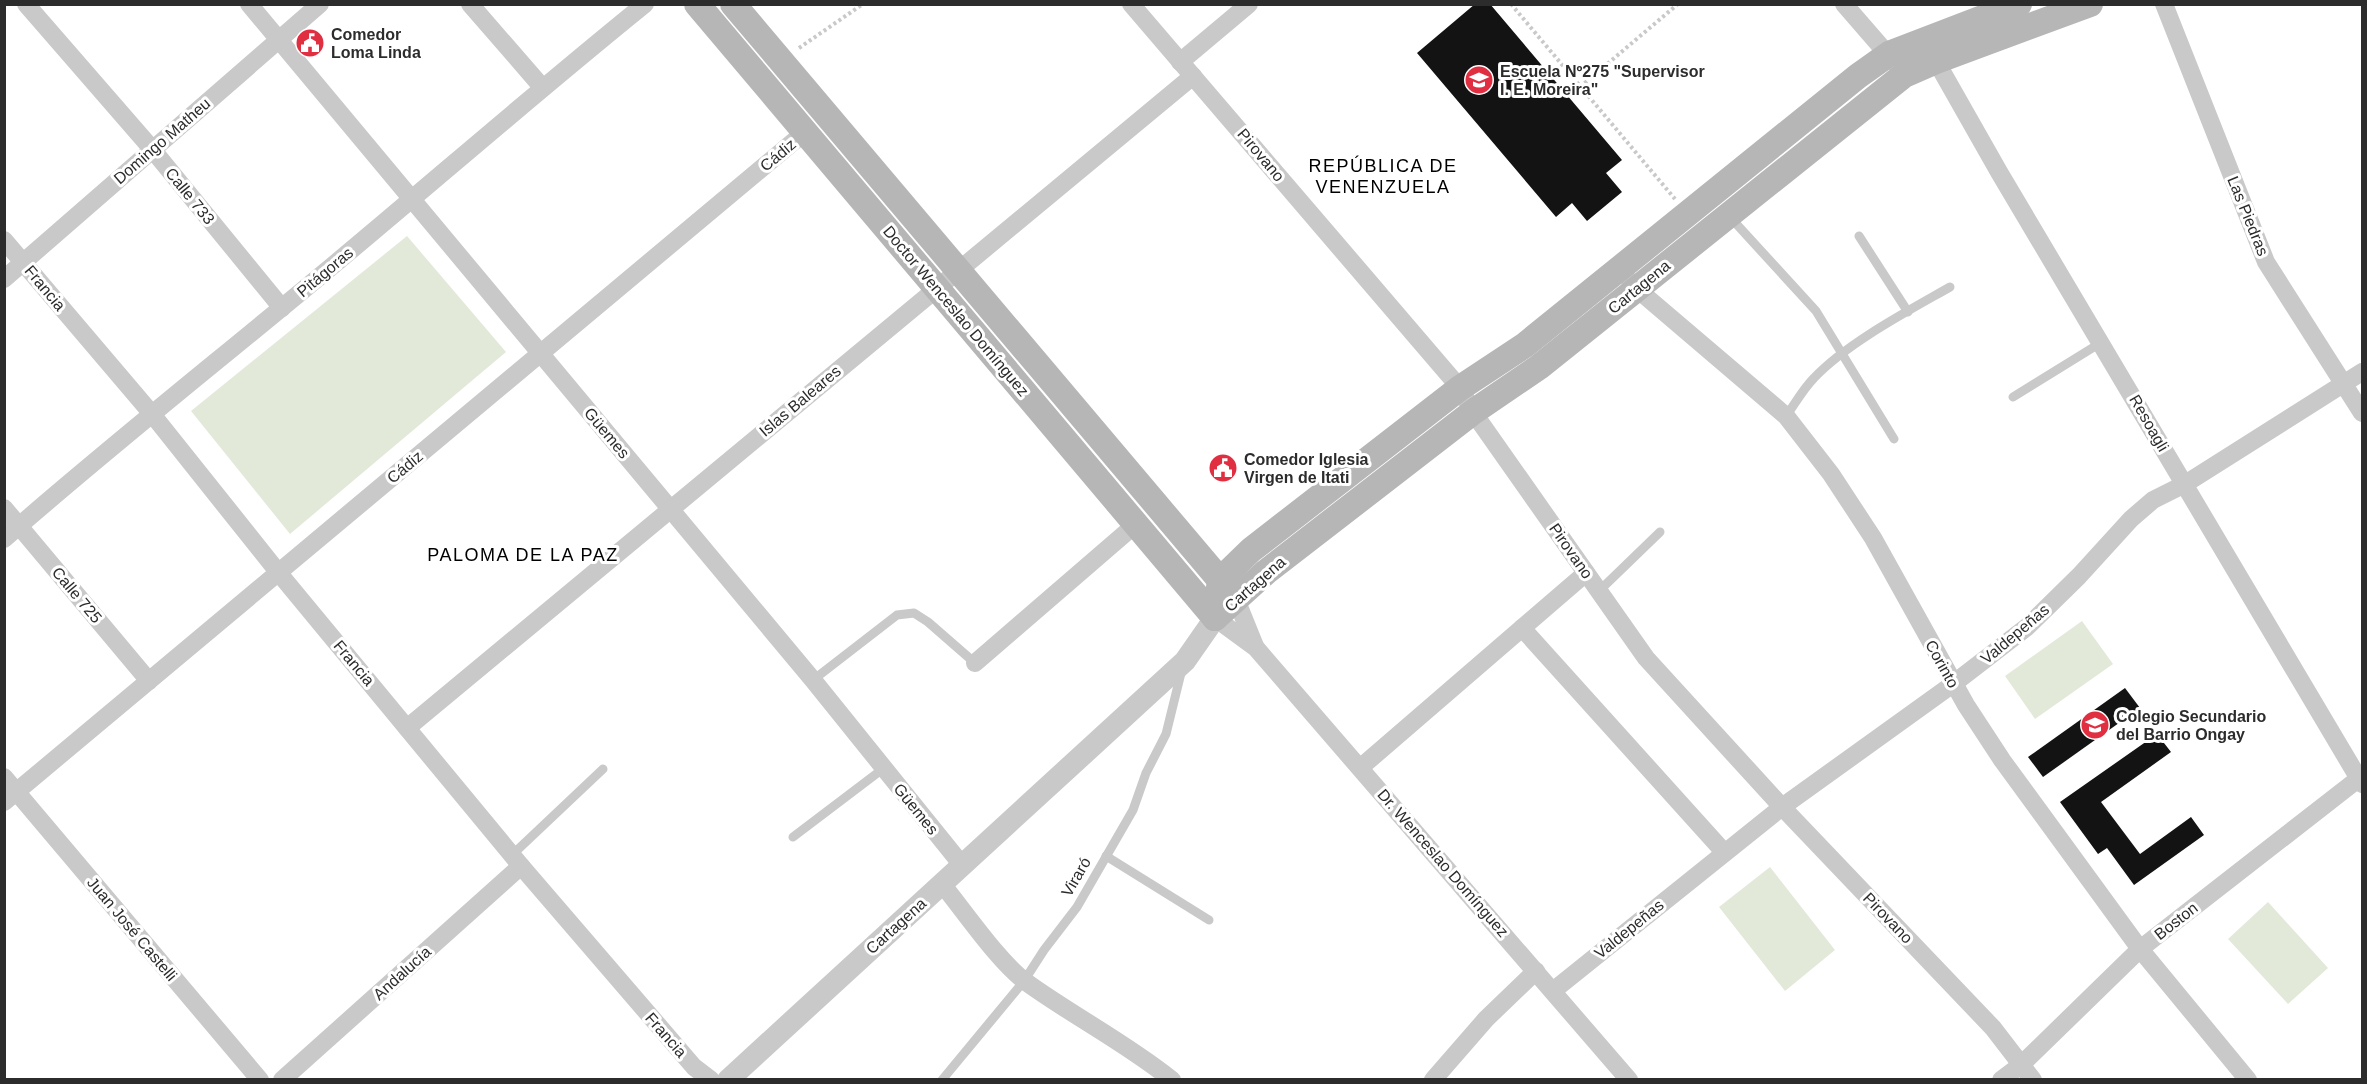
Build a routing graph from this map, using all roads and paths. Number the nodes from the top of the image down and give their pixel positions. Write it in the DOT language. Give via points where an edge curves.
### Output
graph roads {
  1 [pos="26,4"];
  2 [pos="249,4"];
  3 [pos="320,4"];
  4 [pos="470,4"];
  5 [pos="645,4"];
  6 [pos="697,4"];
  7 [pos="733,4"];
  8 [pos="862,4"];
  9 [pos="1131,4"];
  10 [pos="1249,4"];
  11 [pos="1511,4"];
  12 [pos="1678,4"];
  13 [pos="1844,4"];
  14 [pos="2019,4"];
  15 [pos="2090,4"];
  16 [pos="2164,4"];
  17 [pos="279,40"];
  18 [pos="1888,54"];
  19 [pos="1936,60"];
  20 [pos="782,61"];
  21 [pos="1180,63"];
  22 [pos="1904,75"];
  23 [pos="1193,76"];
  24 [pos="542,87"];
  25 [pos="1580,87"];
  26 [pos="805,132"];
  27 [pos="152,149"];
  28 [pos="411,201"];
  29 [pos="1687,213"];
  30 [pos="1728,215"];
  31 [pos="1858,236"];
  32 [pos="4,240"];
  33 [pos="24,262"];
  34 [pos="1619,268"];
  35 [pos="958,271"];
  36 [pos="4,279"];
  37 [pos="1950,287"];
  38 [pos="937,288"];
  39 [pos="1637,290"];
  40 [pos="282,308"];
  41 [pos="1908,312"];
  42 [pos="2102,342"];
  43 [pos="541,354"];
  44 [pos="1842,354"];
  45 [pos="2362,372"];
  46 [pos="2343,383"];
  47 [pos="1460,388"];
  48 [pos="2013,397"];
  49 [pos="1473,412"];
  50 [pos="2362,412"];
  51 [pos="152,414"];
  52 [pos="1786,416"];
  53 [pos="1894,439"];
  54 [pos="2185,484"];
  55 [pos="4,508"];
  56 [pos="670,508"];
  57 [pos="1136,524"];
  58 [pos="20,526"];
  59 [pos="1660,532"];
  60 [pos="4,539"];
  61 [pos="278,572"];
  62 [pos="1586,573"];
  63 [pos="1228,589"];
  64 [pos="1599,591"];
  65 [pos="1215,618"];
  66 [pos="1522,628"];
  67 [pos="1256,648"];
  68 [pos="1185,661"];
  69 [pos="975,663"];
  70 [pos="813,680"];
  71 [pos="149,681"];
  72 [pos="1953,684"];
  73 [pos="407,728"];
  74 [pos="1361,767"];
  75 [pos="884,768"];
  76 [pos="603,769"];
  77 [pos="2361,779"];
  78 [pos="8,790"];
  79 [pos="1782,807"];
  80 [pos="793,837"];
  81 [pos="1724,852"];
  82 [pos="1106,856"];
  83 [pos="517,860"];
  84 [pos="962,866"];
  85 [pos="942,884"];
  86 [pos="1209,920"];
  87 [pos="2140,949"];
  88 [pos="1536,971"];
  89 [pos="1024,981"];
  90 [pos="1554,990"];
  91 [pos="2021,1065"];
  92 [pos="260,1080"];
  93 [pos="282,1080"];
  94 [pos="711,1080"];
  95 [pos="728,1080"];
  96 [pos="942,1080"];
  97 [pos="1172,1080"];
  98 [pos="1433,1080"];
  99 [pos="1629,1080"];
  100 [pos="2001,1080"];
  101 [pos="2033,1080"];
  102 [pos="2248,1080"];
  1 -- 27 [label="street, Calle 733"];
  2 -- 17 [label="street, Güemes"];
  3 -- 17 [label="street, Domingo Matheu"];
  4 -- 24 [label="street"];
  5 -- 24 [label="street, Pitágoras"];
  6 -- 26 [label="main road, Doctor Wenceslao Domínguez"];
  7 -- 20 [label="main road, Doctor Wenceslao Domínguez"];
  8 -- 20 [label="path"];
  9 -- 21 [label="street, Pirovano"];
  10 -- 21 [label="street"];
  11 -- 25 [label="path"];
  12 -- 25 [label="path"];
  13 -- 18 [label="street"];
  14 -- 18 [label="main road, Cartagena"];
  15 -- 19 [label="main road, Cartagena"];
  16 -- 46 [label="street, Las Piedras" via="2266,261"];
  17 -- 27 [label="street, Domingo Matheu"];
  17 -- 28 [label="street, Güemes"];
  18 -- 22 [label="street"];
  18 -- 29 [label="main road, Cartagena"];
  19 -- 22 [label="main road, Cartagena"];
  19 -- 42 [label="street, Resoagli"];
  20 -- 35 [label="main road, Doctor Wenceslao Domínguez"];
  21 -- 23 [label="street, Pirovano"];
  22 -- 30 [label="main road, Cartagena"];
  23 -- 35 [label="street, Islas Baleares"];
  23 -- 47 [label="street, Pirovano"];
  24 -- 28 [label="street, Pitágoras"];
  25 -- 29 [label="path"];
  26 -- 38 [label="main road, Doctor Wenceslao Domínguez"];
  26 -- 43 [label="street, Cádiz"];
  27 -- 33 [label="street, Domingo Matheu"];
  27 -- 40 [label="street, Calle 733"];
  28 -- 40 [label="street, Pitágoras"];
  28 -- 43 [label="street, Güemes"];
  29 -- 34 [label="main road, Cartagena"];
  30 -- 39 [label="main road, Cartagena"];
  30 -- 44 [label="lane" via="1816,311"];
  31 -- 41 [label="lane"];
  32 -- 33 [label="street, Francia"];
  33 -- 36 [label="street, Domingo Matheu"];
  33 -- 51 [label="street, Francia"];
  34 -- 39 [label="street, Corinto"];
  34 -- 47 [label="main road, Cartagena" via="1525,345"];
  35 -- 38 [label="street, Islas Baleares"];
  35 -- 63 [label="main road, Doctor Wenceslao Domínguez"];
  37 -- 41 [label="lane"];
  38 -- 56 [label="street, Islas Baleares"];
  38 -- 57 [label="main road, Doctor Wenceslao Domínguez"];
  39 -- 49 [label="main road, Cartagena" via="1539,367"];
  39 -- 52 [label="street, Corinto"];
  40 -- 51 [label="street, Pitágoras"];
  41 -- 44 [label="lane"];
  42 -- 48 [label="lane"];
  42 -- 54 [label="street, Resoagli"];
  43 -- 56 [label="street, Güemes"];
  43 -- 61 [label="street, Cádiz"];
  44 -- 52 [label="lane" via="1813,378"];
  44 -- 53 [label="lane"];
  45 -- 46 [label="street, Valdepeñas"];
  46 -- 50 [label="street, Las Piedras"];
  46 -- 54 [label="street, Valdepeñas"];
  47 -- 49 [label="street, Pirovano"];
  47 -- 63 [label="main road, Cartagena" via="1251,550"];
  49 -- 62 [label="street, Pirovano"];
  49 -- 63 [label="main road, Cartagena" via="1266,572"];
  51 -- 58 [label="street, Pitágoras"];
  51 -- 61 [label="street, Francia"];
  52 -- 72 [label="street, Corinto" via="1873,538"];
  54 -- 72 [label="street, Valdepeñas" via="2153,500 2027,627"];
  54 -- 77 [label="street, Resoagli"];
  55 -- 58 [label="street, Calle 725"];
  56 -- 70 [label="street, Güemes"];
  56 -- 73 [label="street, Islas Baleares"];
  57 -- 65 [label="main road, Doctor Wenceslao Domínguez"];
  57 -- 69 [label="street"];
  58 -- 60 [label="street, Pitágoras"];
  58 -- 71 [label="street, Calle 725"];
  59 -- 64 [label="lane"];
  61 -- 71 [label="street, Cádiz"];
  61 -- 73 [label="street, Francia"];
  62 -- 64 [label="street, Pirovano"];
  62 -- 66 [label="street"];
  63 -- 65 [label="main road, Cartagena"];
  63 -- 67 [label="street, Dr. Wenceslao Domínguez"];
  64 -- 79 [label="street, Pirovano" via="1646,658"];
  65 -- 67 [label="street, Dr. Wenceslao Domínguez"];
  65 -- 68 [label="street, Cartagena"];
  66 -- 74 [label="street"];
  66 -- 81 [label="street"];
  67 -- 74 [label="street, Dr. Wenceslao Domínguez"];
  68 -- 82 [label="lane, Viraró" via="1166,734 1133,810"];
  68 -- 84 [label="street, Cartagena"];
  69 -- 70 [label="lane" via="914,613 897,615"];
  70 -- 75 [label="street, Güemes"];
  71 -- 78 [label="street, Cádiz"];
  72 -- 79 [label="street, Valdepeñas"];
  72 -- 87 [label="street, Corinto" via="2002,760"];
  73 -- 83 [label="street, Francia"];
  74 -- 88 [label="street, Dr. Wenceslao Domínguez"];
  75 -- 80 [label="lane"];
  75 -- 84 [label="street, Güemes"];
  76 -- 83 [label="lane"];
  77 -- 87 [label="street, Boston"];
  78 -- 92 [label="street, Juan José Castelli"];
  79 -- 81 [label="street, Valdepeñas"];
  79 -- 91 [label="street, Pirovano" via="1993,1028"];
  81 -- 90 [label="street, Valdepeñas"];
  82 -- 86 [label="lane"];
  82 -- 89 [label="lane, Viraró" via="1077,907"];
  83 -- 93 [label="street, Andalucía"];
  83 -- 94 [label="street, Francia" via="694,1067"];
  84 -- 85 [label="street, Cartagena"];
  85 -- 89 [label="street"];
  85 -- 95 [label="street, Cartagena"];
  87 -- 91 [label="street, Boston"];
  87 -- 102 [label="street, Corinto"];
  88 -- 90 [label="street, Dr. Wenceslao Domínguez"];
  88 -- 98 [label="street" via="1485,1019"];
  89 -- 96 [label="lane, Viraró"];
  89 -- 97 [label="street" via="1145,1058"];
  90 -- 99 [label="street, Dr. Wenceslao Domínguez"];
  91 -- 100 [label="street, Boston"];
  91 -- 101 [label="street, Pirovano"];
}
